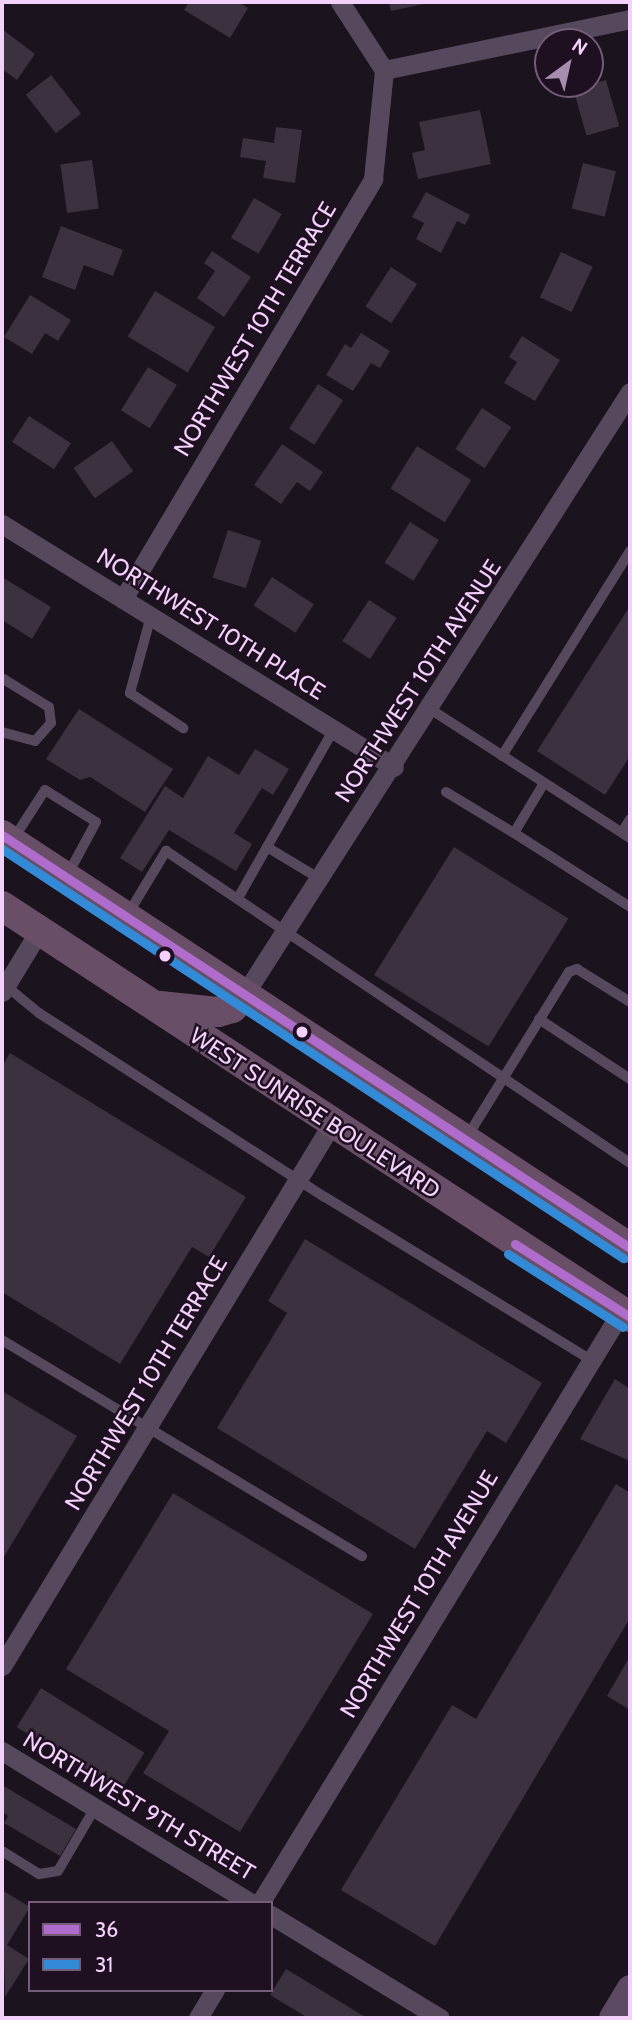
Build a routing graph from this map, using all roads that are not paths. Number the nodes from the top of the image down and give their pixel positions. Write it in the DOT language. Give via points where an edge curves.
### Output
graph roads {
  1 [pos="340,2"];
  2 [pos="630,19"];
  3 [pos="384,70"];
  4 [pos="630,392"];
  5 [pos="2,524"];
  6 [pos="630,551"];
  7 [pos="123,598"];
  8 [pos="151,616"];
  9 [pos="2,678"];
  10 [pos="430,709"];
  11 [pos="183,727"];
  12 [pos="334,729"];
  13 [pos="2,732"];
  14 [pos="502,756"];
  15 [pos="394,766"];
  16 [pos="544,783"];
  17 [pos="446,792"];
  18 [pos="630,819"];
  19 [pos="514,833"];
  20 [pos="626,835"];
  21 [pos="7,838"];
  22 [pos="267,847"];
  23 [pos="66,877"];
  24 [pos="320,879"];
  25 [pos="238,898"];
  26 [pos="2,906"];
  27 [pos="630,907"];
  28 [pos="126,917"];
  29 [pos="39,931"];
  30 [pos="284,934"];
  31 [pos="3,987"];
  32 [pos="244,995"];
  33 [pos="630,1002"];
  34 [pos="146,1003"];
  35 [pos="539,1019"];
  36 [pos="630,1079"];
  37 [pos="502,1080"];
  38 [pos="331,1125"];
  39 [pos="465,1140"];
  40 [pos="630,1163"];
  41 [pos="299,1177"];
  42 [pos="630,1248"];
  43 [pos="625,1315"];
  44 [pos="2,1340"];
  45 [pos="591,1360"];
  46 [pos="149,1429"];
  47 [pos="362,1556"];
  48 [pos="2,1666"];
  49 [pos="2,1751"];
  50 [pos="95,1808"];
  51 [pos="2,1852"];
  52 [pos="248,1901"];
  53 [pos="261,1901"];
  54 [pos="273,1916"];
  55 [pos="214,1992"];
  56 [pos="629,1993"];
  57 [pos="198,2018"];
  58 [pos="440,2018"];
  59 [pos="612,2018"];
  1 -- 3 [label="street"];
  2 -- 3 [label="street"];
  3 -- 7 [label="street, NORTHWEST 10TH TERRACE" via="373,179"];
  4 -- 10 [label="street, NORTHWEST 10TH AVENUE"];
  5 -- 7 [label="street, NORTHWEST 10TH PLACE"];
  6 -- 14 [label="lane"];
  7 -- 8 [label="street, NORTHWEST 10TH PLACE"];
  8 -- 11 [label="lane" via="130,693"];
  8 -- 12 [label="street, NORTHWEST 10TH PLACE"];
  9 -- 13 [label="lane" via="48,707 51,723 35,741"];
  10 -- 14 [label="lane"];
  10 -- 15 [label="street, NORTHWEST 10TH AVENUE"];
  12 -- 15 [label="street, NORTHWEST 10TH PLACE"];
  12 -- 22 [label="lane"];
  14 -- 16 [label="lane"];
  15 -- 24 [label="street, NORTHWEST 10TH AVENUE"];
  16 -- 19 [label="lane"];
  16 -- 20 [label="lane"];
  17 -- 19 [label="lane"];
  18 -- 20 [label="lane"];
  19 -- 27 [label="lane"];
  21 -- 23 [label="main road"];
  21 -- 23 [label="lane" via="45,790 96,822"];
  22 -- 24 [label="lane"];
  22 -- 25 [label="lane"];
  23 -- 28 [label="main road"];
  24 -- 30 [label="street, NORTHWEST 10TH AVENUE"];
  25 -- 28 [label="lane" via="166,851"];
  25 -- 30 [label="lane"];
  26 -- 29 [label="main road, WEST SUNRISE BOULEVARD"];
  28 -- 32 [label="main road"];
  29 -- 31 [label="street"];
  29 -- 34 [label="main road, WEST SUNRISE BOULEVARD"];
  30 -- 32 [label="street, NORTHWEST 10TH AVENUE"];
  30 -- 37 [label="lane"];
  31 -- 41 [label="lane"];
  32 -- 34 [label="main road" via="232,1008 218,1012"];
  32 -- 39 [label="main road"];
  33 -- 35 [label="lane" via="572,969"];
  34 -- 38 [label="main road, WEST SUNRISE BOULEVARD"];
  35 -- 36 [label="lane"];
  35 -- 37 [label="lane"];
  37 -- 39 [label="lane"];
  37 -- 40 [label="lane"];
  38 -- 41 [label="street, NORTHWEST 10TH TERRACE"];
  38 -- 43 [label="main road, WEST SUNRISE BOULEVARD"];
  39 -- 42 [label="main road"];
  41 -- 45 [label="lane"];
  41 -- 46 [label="street, NORTHWEST 10TH TERRACE"];
  43 -- 45 [label="street, NORTHWEST 10TH AVENUE"];
  44 -- 46 [label="lane"];
  45 -- 53 [label="street, NORTHWEST 10TH AVENUE"];
  46 -- 47 [label="lane"];
  46 -- 48 [label="street, NORTHWEST 10TH TERRACE"];
  49 -- 50 [label="street, NORTHWEST 9TH STREET"];
  50 -- 51 [label="lane" via="58,1871 39,1874"];
  50 -- 52 [label="street, NORTHWEST 9TH STREET"];
  54 -- 58 [label="street"];
  55 -- 57 [label="street"];
  56 -- 59 [label="main road"];
}
